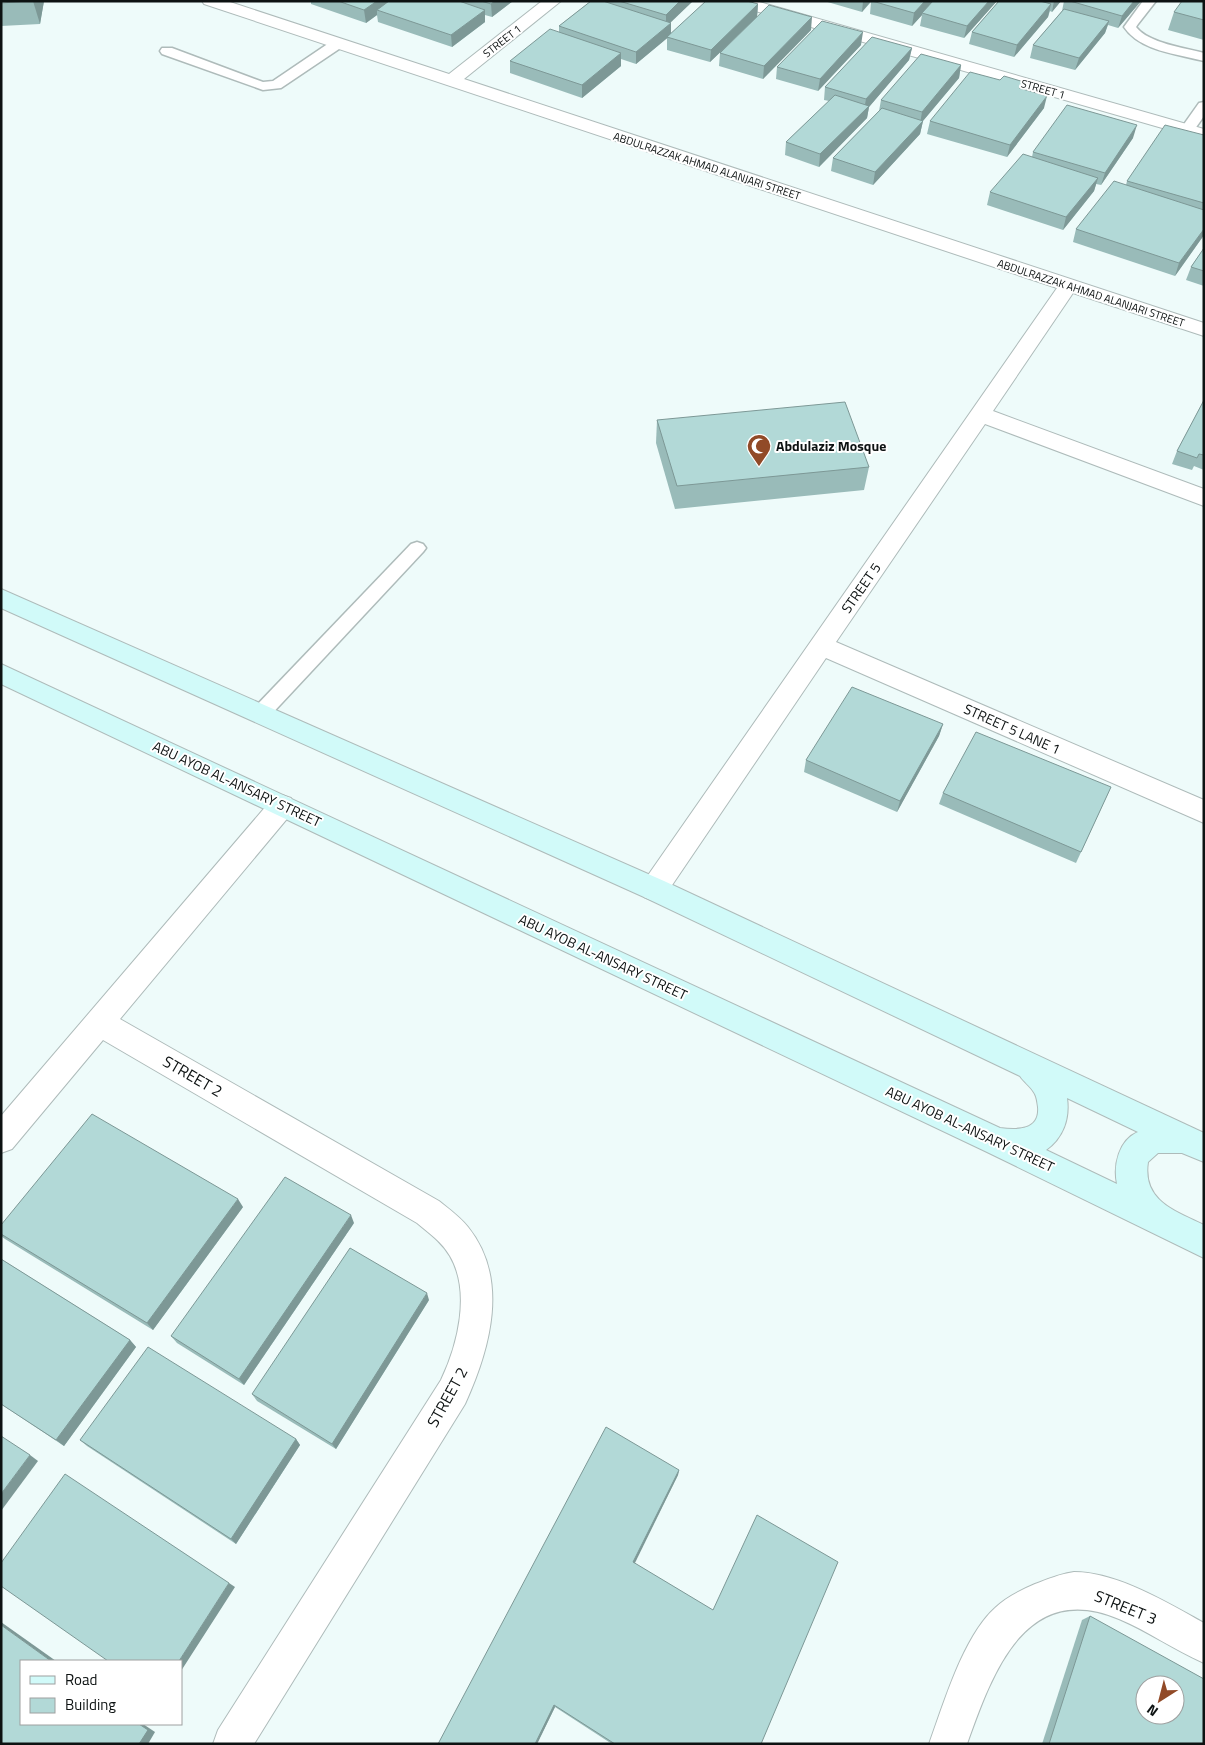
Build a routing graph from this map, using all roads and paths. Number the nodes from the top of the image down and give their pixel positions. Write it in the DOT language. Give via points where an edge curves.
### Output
graph roads {
  1 [pos="210,1"];
  2 [pos="553,1"];
  3 [pos="737,1"];
  4 [pos="1150,1"];
  5 [pos="337,44"];
  6 [pos="168,52"];
  7 [pos="1204,56"];
  8 [pos="451,81"];
  9 [pos="1204,106"];
  10 [pos="1187,130"];
  11 [pos="1204,135"];
  12 [pos="1068,286"];
  13 [pos="1204,330"];
  14 [pos="980,414"];
  15 [pos="1204,498"];
  16 [pos="417,548"];
  17 [pos="1,598"];
  18 [pos="821,646"];
  19 [pos="1,673"];
  20 [pos="260,714"];
  21 [pos="282,806"];
  22 [pos="1204,812"];
  23 [pos="654,889"];
  24 [pos="99,1022"];
  25 [pos="1022,1063"];
  26 [pos="1,1138"];
  27 [pos="996,1141"];
  28 [pos="1194,1144"];
  29 [pos="1164,1223"];
  30 [pos="1204,1242"];
  31 [pos="1204,1644"];
  32 [pos="232,1744"];
  33 [pos="948,1744"];
  1 -- 5 [label="street, ABDULRAZZAK AHMAD ALANJARI STREET"];
  2 -- 8 [label="street, STREET 1"];
  3 -- 10 [label="street, STREET 1"];
  4 -- 7 [label="lane" via="1132,23 1132,32 1149,42"];
  5 -- 6 [label="lane" via="282,82 270,86 256,84"];
  5 -- 8 [label="street, ABDULRAZZAK AHMAD ALANJARI STREET"];
  8 -- 12 [label="street, ABDULRAZZAK AHMAD ALANJARI STREET"];
  9 -- 10 [label="lane"];
  10 -- 11 [label="street, STREET 1"];
  12 -- 13 [label="street, ABDULRAZZAK AHMAD ALANJARI STREET"];
  12 -- 14 [label="street, STREET 5"];
  14 -- 15 [label="street"];
  14 -- 18 [label="street, STREET 5"];
  16 -- 20 [label="lane"];
  17 -- 20 [label="street"];
  18 -- 22 [label="street, STREET 5 LANE 1"];
  18 -- 23 [label="street, STREET 5"];
  19 -- 21 [label="street, ABU AYOB AL-ANSARY STREET"];
  20 -- 23 [label="street"];
  21 -- 24 [label="street"];
  21 -- 27 [label="street, ABU AYOB AL-ANSARY STREET"];
  23 -- 25 [label="street"];
  24 -- 26 [label="street"];
  24 -- 32 [label="street, STREET 2" via="428,1212 461,1244 470,1260 474,1279 475,1327 471,1350 453,1392"];
  25 -- 27 [label="street" via="1050,1089 1054,1107 1051,1124 1035,1140 1010,1145"];
  25 -- 28 [label="street"];
  27 -- 29 [label="street, ABU AYOB AL-ANSARY STREET"];
  28 -- 29 [label="street" via="1167,1137 1153,1139 1133,1157 1130,1171 1138,1200"];
  29 -- 30 [label="street, ABU AYOB AL-ANSARY STREET"];
  31 -- 33 [label="street, STREET 3" via="1119,1600 1085,1590 1056,1592 1006,1623 985,1653"];
}
